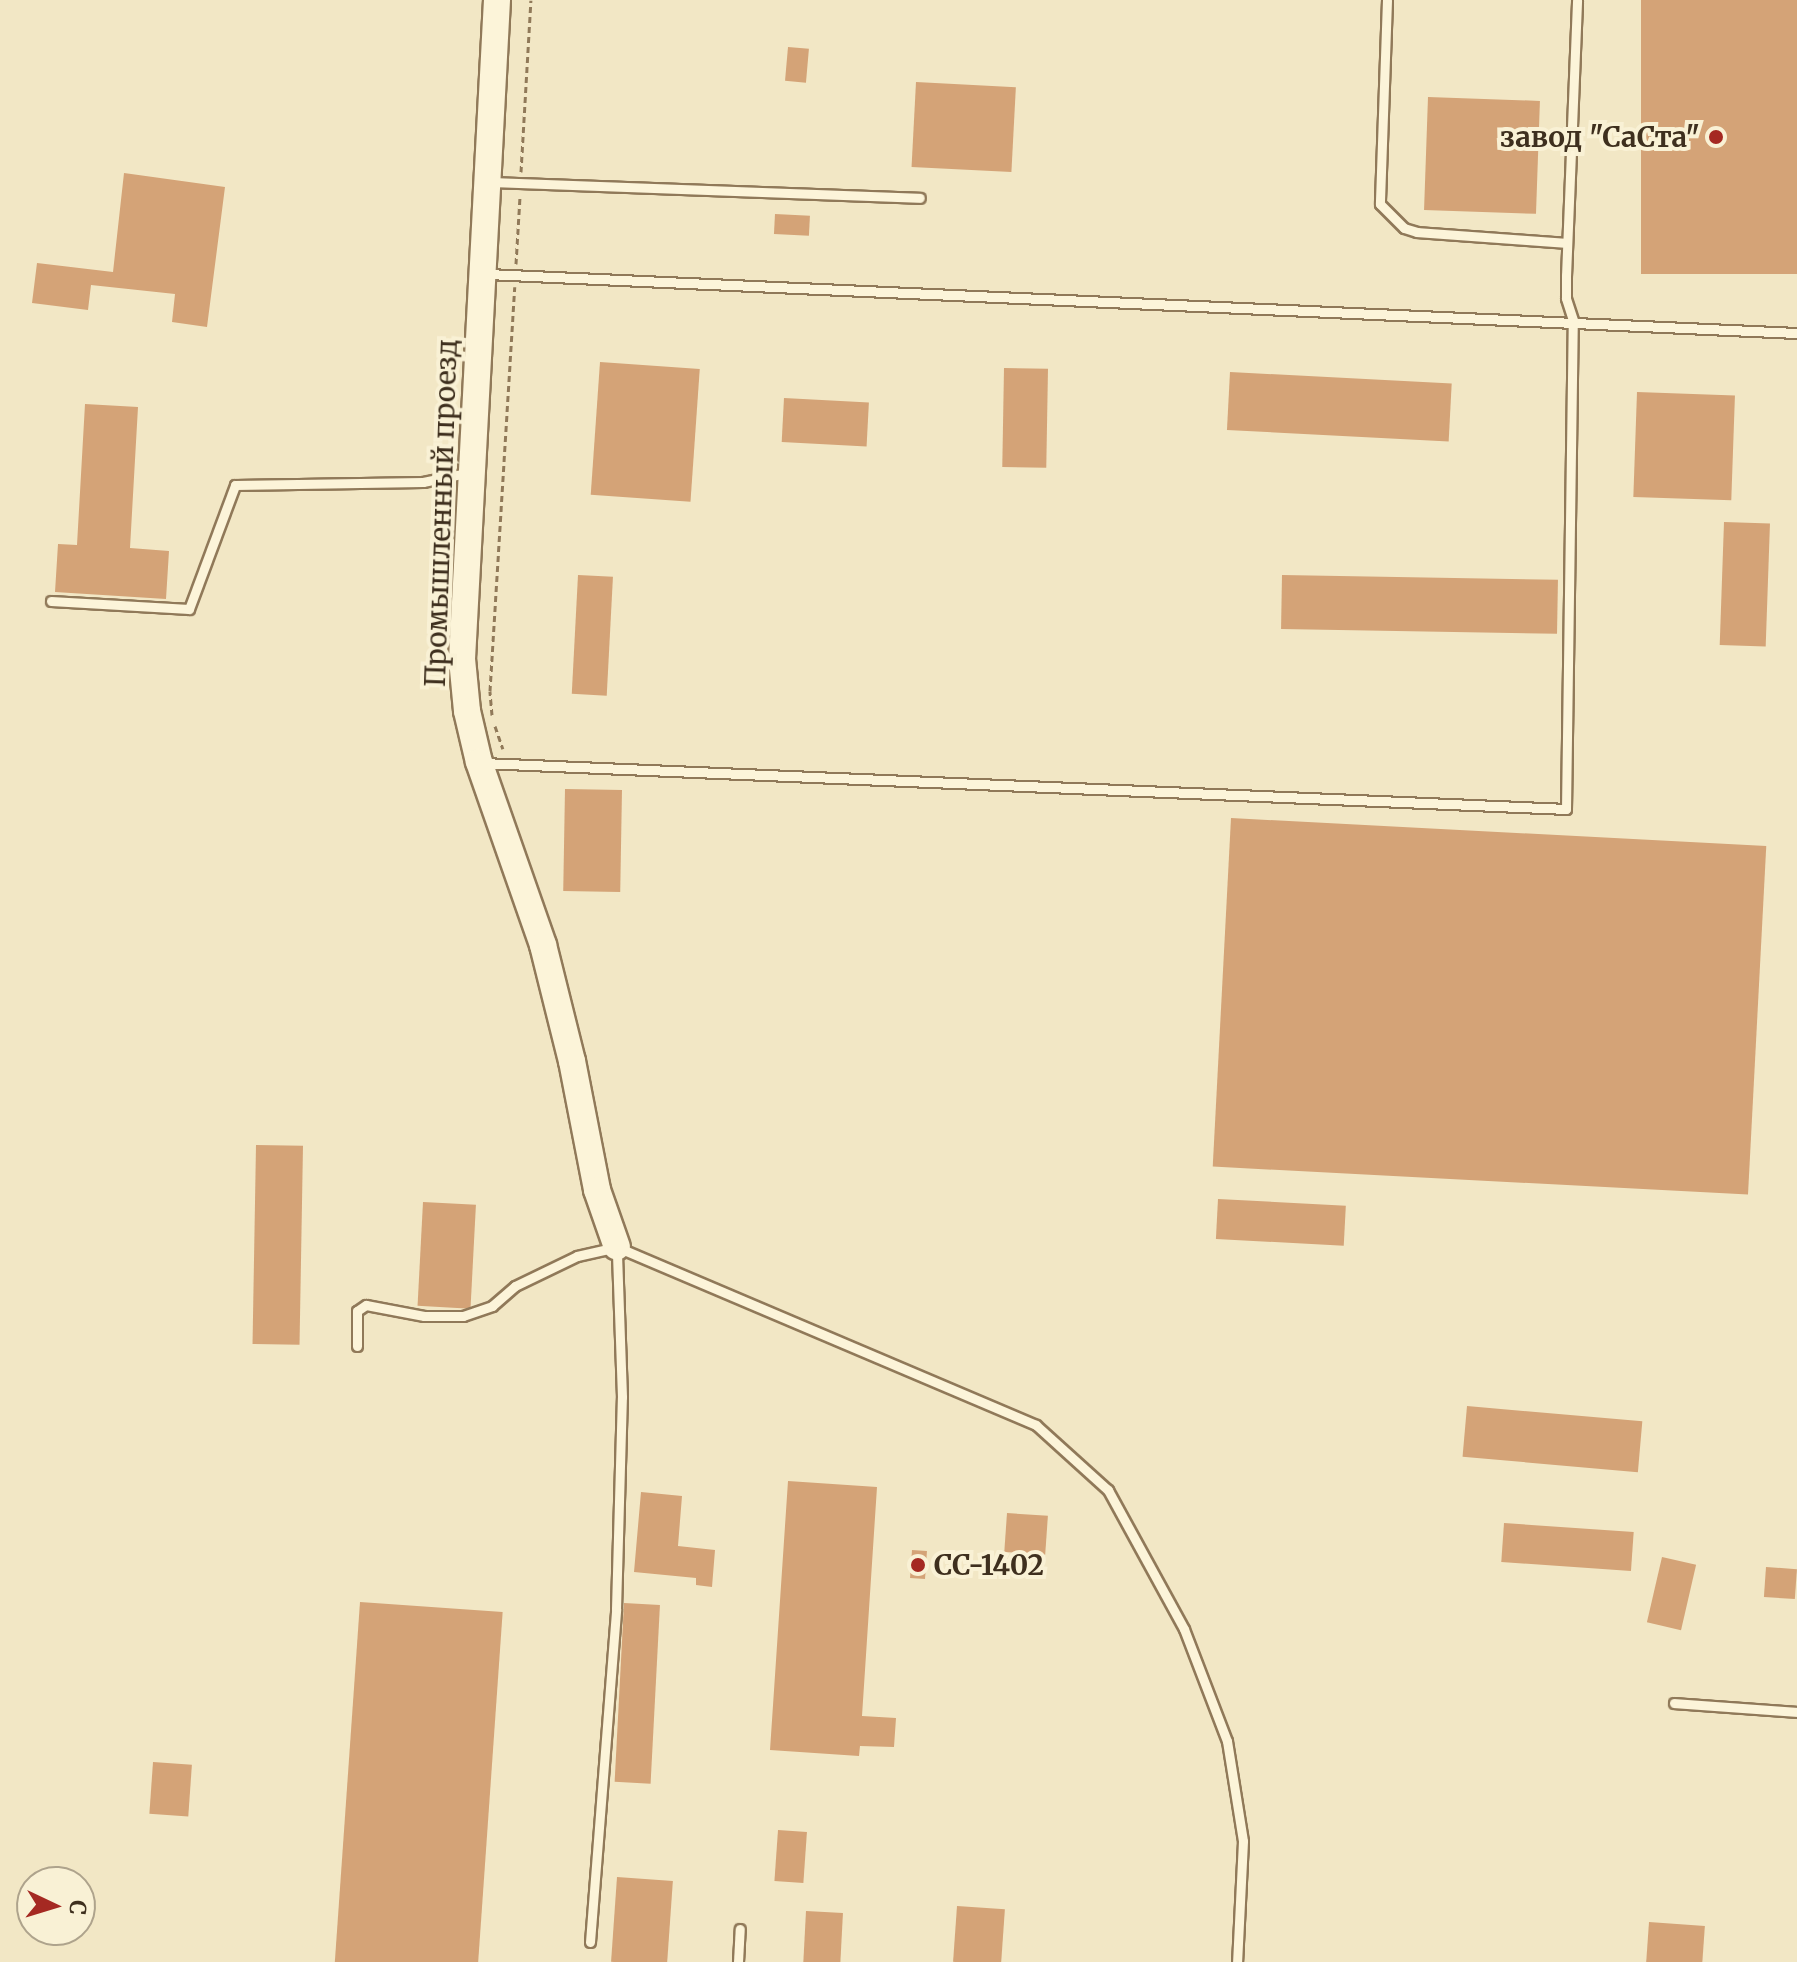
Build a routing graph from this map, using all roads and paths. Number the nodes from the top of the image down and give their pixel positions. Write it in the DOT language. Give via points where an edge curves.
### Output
graph roads {
  1 [pos="497,0"];
  2 [pos="531,0"];
  3 [pos="1387,0"];
  4 [pos="1577,0"];
  5 [pos="489,182"];
  6 [pos="521,183"];
  7 [pos="920,198"];
  8 [pos="1567,243"];
  9 [pos="483,274"];
  10 [pos="515,275"];
  11 [pos="1573,320"];
  12 [pos="1797,333"];
  13 [pos="471,473"];
  14 [pos="51,601"];
  15 [pos="479,762"];
  16 [pos="508,764"];
  17 [pos="617,1247"];
  18 [pos="357,1346"];
  19 [pos="1674,1703"];
  20 [pos="1797,1712"];
  21 [pos="740,1929"];
  22 [pos="590,1942"];
  23 [pos="738,1962"];
  24 [pos="1237,1962"];
  1 -- 5 [label="street, Промышленный проезд"];
  2 -- 6 [label="path"];
  3 -- 8 [label="lane" via="1380,204 1404,228 1417,232"];
  4 -- 8 [label="lane"];
  5 -- 6 [label="lane"];
  5 -- 9 [label="street, Промышленный проезд"];
  6 -- 7 [label="lane"];
  6 -- 10 [label="path"];
  8 -- 11 [label="lane" via="1566,298"];
  9 -- 10 [label="lane"];
  9 -- 13 [label="street, Промышленный проезд"];
  10 -- 11 [label="lane"];
  10 -- 16 [label="path" via="490,691 492,719"];
  11 -- 12 [label="lane"];
  11 -- 16 [label="lane" via="1566,809"];
  13 -- 14 [label="lane" via="423,482 235,485 189,609"];
  13 -- 15 [label="street, Промышленный проезд" via="462,659"];
  15 -- 16 [label="lane"];
  15 -- 17 [label="street, Промышленный проезд" via="543,945 597,1190"];
  17 -- 18 [label="lane" via="577,1256 515,1286 492,1306 463,1316 424,1316 366,1305 357,1311"];
  17 -- 22 [label="lane" via="622,1397 616,1609"];
  17 -- 24 [label="lane" via="1036,1425 1108,1490 1184,1629 1227,1741 1243,1841"];
  19 -- 20 [label="lane"];
  21 -- 23 [label="lane"];
}
